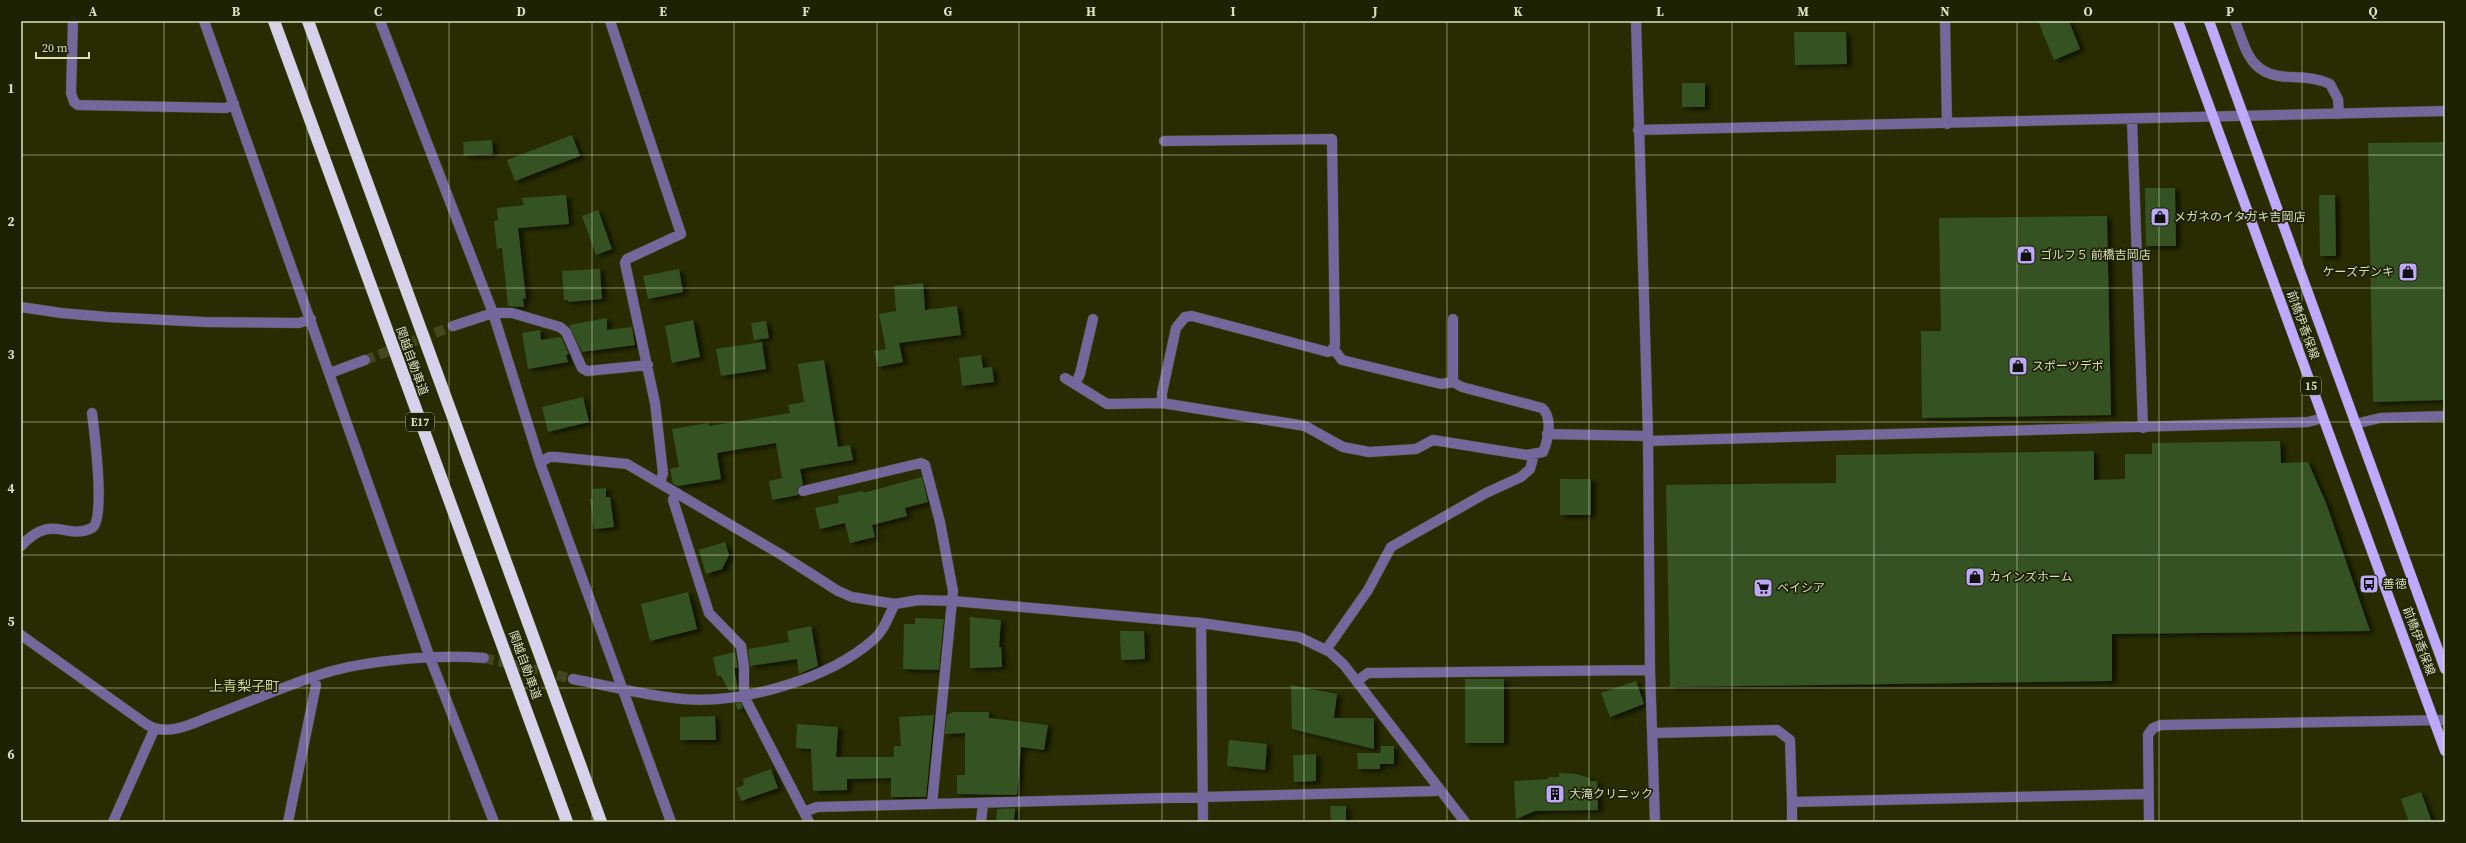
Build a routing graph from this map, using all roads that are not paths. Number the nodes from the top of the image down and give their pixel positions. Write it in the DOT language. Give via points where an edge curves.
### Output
graph roads {
  1 [pos="73,21"];
  2 [pos="204,21"];
  3 [pos="274,21"];
  4 [pos="308,21"];
  5 [pos="380,21"];
  6 [pos="610,21"];
  7 [pos="1636,21"];
  8 [pos="1945,21"];
  9 [pos="2178,21"];
  10 [pos="2209,21"];
  11 [pos="2235,21"];
  12 [pos="234,104"];
  13 [pos="2445,112"];
  14 [pos="2339,114"];
  15 [pos="2244,117"];
  16 [pos="2213,118"];
  17 [pos="2132,120"];
  18 [pos="1947,124"];
  19 [pos="1638,130"];
  20 [pos="1164,141"];
  21 [pos="21,306"];
  22 [pos="493,313"];
  23 [pos="1093,318"];
  24 [pos="311,319"];
  25 [pos="1453,319"];
  26 [pos="453,326"];
  27 [pos="1333,348"];
  28 [pos="365,360"];
  29 [pos="648,365"];
  30 [pos="330,373"];
  31 [pos="1064,378"];
  32 [pos="1453,382"];
  33 [pos="1075,384"];
  34 [pos="1162,403"];
  35 [pos="92,413"];
  36 [pos="2445,416"];
  37 [pos="2323,418"];
  38 [pos="2355,424"];
  39 [pos="2143,428"];
  40 [pos="1547,434"];
  41 [pos="1648,438"];
  42 [pos="1534,455"];
  43 [pos="540,463"];
  44 [pos="660,483"];
  45 [pos="804,491"];
  46 [pos="677,493"];
  47 [pos="21,546"];
  48 [pos="953,601"];
  49 [pos="895,604"];
  50 [pos="1200,623"];
  51 [pos="21,635"];
  52 [pos="1326,650"];
  53 [pos="430,658"];
  54 [pos="484,658"];
  55 [pos="2445,669"];
  56 [pos="1650,670"];
  57 [pos="313,677"];
  58 [pos="573,679"];
  59 [pos="1357,681"];
  60 [pos="622,690"];
  61 [pos="744,696"];
  62 [pos="2434,720"];
  63 [pos="2445,720"];
  64 [pos="154,730"];
  65 [pos="1653,733"];
  66 [pos="2445,751"];
  67 [pos="1439,788"];
  68 [pos="2148,794"];
  69 [pos="1202,797"];
  70 [pos="1792,802"];
  71 [pos="932,804"];
  72 [pos="983,804"];
  73 [pos="804,812"];
  74 [pos="114,822"];
  75 [pos="288,822"];
  76 [pos="494,822"];
  77 [pos="568,822"];
  78 [pos="601,822"];
  79 [pos="671,822"];
  80 [pos="809,822"];
  81 [pos="981,822"];
  82 [pos="1203,822"];
  83 [pos="1465,822"];
  84 [pos="1655,822"];
  85 [pos="1792,822"];
  86 [pos="2149,822"];
  1 -- 12 [label="street" via="71,93 78,105 226,108"];
  2 -- 12 [label="street"];
  3 -- 77 [label="highway, 関越自動車道 / E17"];
  4 -- 78 [label="highway, 関越自動車道 / E17"];
  5 -- 22 [label="street"];
  6 -- 29 [label="street" via="681,234 627,259 625,263"];
  7 -- 19 [label="street"];
  8 -- 18 [label="street"];
  9 -- 16 [label="main road, 前橋伊香保線 / 15"];
  10 -- 15 [label="main road, 前橋伊香保線 / 15"];
  11 -- 14 [label="street" via="2247,52 2256,66 2269,75 2308,77 2330,84 2338,99"];
  12 -- 24 [label="street"];
  13 -- 14 [label="street"];
  14 -- 15 [label="street"];
  15 -- 16 [label="street"];
  15 -- 38 [label="main road, 前橋伊香保線 / 15"];
  16 -- 17 [label="street"];
  16 -- 37 [label="main road, 前橋伊香保線 / 15"];
  17 -- 18 [label="street"];
  17 -- 39 [label="street"];
  18 -- 19 [label="street"];
  19 -- 41 [label="street"];
  20 -- 27 [label="street" via="1332,139 1335,345"];
  21 -- 24 [label="street" via="61,314 205,322 299,323"];
  22 -- 26 [label="street"];
  22 -- 29 [label="street" via="512,313 560,327 566,332 582,368 587,371"];
  22 -- 43 [label="street"];
  23 -- 33 [label="street" via="1080,374"];
  24 -- 30 [label="street"];
  25 -- 32 [label="street"];
  27 -- 32 [label="street" via="1342,360 1441,384"];
  27 -- 34 [label="street" via="1328,352 1192,316 1185,317 1176,328"];
  28 -- 30 [label="street"];
  29 -- 44 [label="street" via="662,452 663,474"];
  30 -- 53 [label="street"];
  31 -- 33 [label="street"];
  32 -- 40 [label="street" via="1542,408 1547,415"];
  33 -- 34 [label="street" via="1107,404"];
  34 -- 42 [label="street" via="1305,426 1344,448 1369,452 1416,449 1433,440"];
  35 -- 47 [label="street" via="98,463 98,515 95,524 80,530 44,529"];
  36 -- 38 [label="street" via="2380,418"];
  37 -- 39 [label="street" via="2308,422"];
  37 -- 62 [label="main road, 前橋伊香保線 / 15"];
  38 -- 55 [label="main road, 前橋伊香保線 / 15"];
  39 -- 41 [label="street"];
  40 -- 41 [label="street"];
  40 -- 42 [label="street" via="1543,452"];
  41 -- 56 [label="street"];
  42 -- 52 [label="street" via="1530,469 1521,477 1486,493 1391,547 1368,590"];
  43 -- 44 [label="street" via="549,457 618,462"];
  43 -- 60 [label="street"];
  44 -- 46 [label="street"];
  45 -- 48 [label="street" via="921,463 925,465 943,536"];
  46 -- 49 [label="street" via="838,591 860,600"];
  46 -- 61 [label="street" via="673,500 709,613 741,646"];
  48 -- 49 [label="street" via="919,600"];
  48 -- 50 [label="street"];
  48 -- 71 [label="street"];
  49 -- 61 [label="street" via="881,631 861,649 793,683"];
  50 -- 52 [label="street" via="1299,637"];
  50 -- 69 [label="street"];
  51 -- 64 [label="street"];
  52 -- 59 [label="street" via="1344,665"];
  53 -- 54 [label="street"];
  53 -- 57 [label="street" via="362,665"];
  53 -- 76 [label="street"];
  56 -- 59 [label="street" via="1368,673"];
  56 -- 65 [label="street"];
  57 -- 64 [label="street" via="191,724 174,729"];
  57 -- 75 [label="street" via="316,685"];
  58 -- 60 [label="street"];
  59 -- 67 [label="street"];
  60 -- 61 [label="street" via="684,700"];
  60 -- 79 [label="street"];
  61 -- 73 [label="street"];
  62 -- 63 [label="street"];
  62 -- 66 [label="main road, 前橋伊香保線 / 15"];
  62 -- 68 [label="street" via="2160,725 2153,728 2148,735"];
  64 -- 74 [label="street"];
  65 -- 70 [label="street" via="1777,730 1790,740"];
  65 -- 84 [label="street"];
  67 -- 69 [label="street" via="1435,792"];
  67 -- 83 [label="street"];
  68 -- 70 [label="street"];
  68 -- 86 [label="street"];
  69 -- 72 [label="street"];
  69 -- 82 [label="street"];
  70 -- 85 [label="street"];
  71 -- 72 [label="street"];
  71 -- 73 [label="street" via="817,807"];
  72 -- 81 [label="street"];
  73 -- 80 [label="street"];
}
